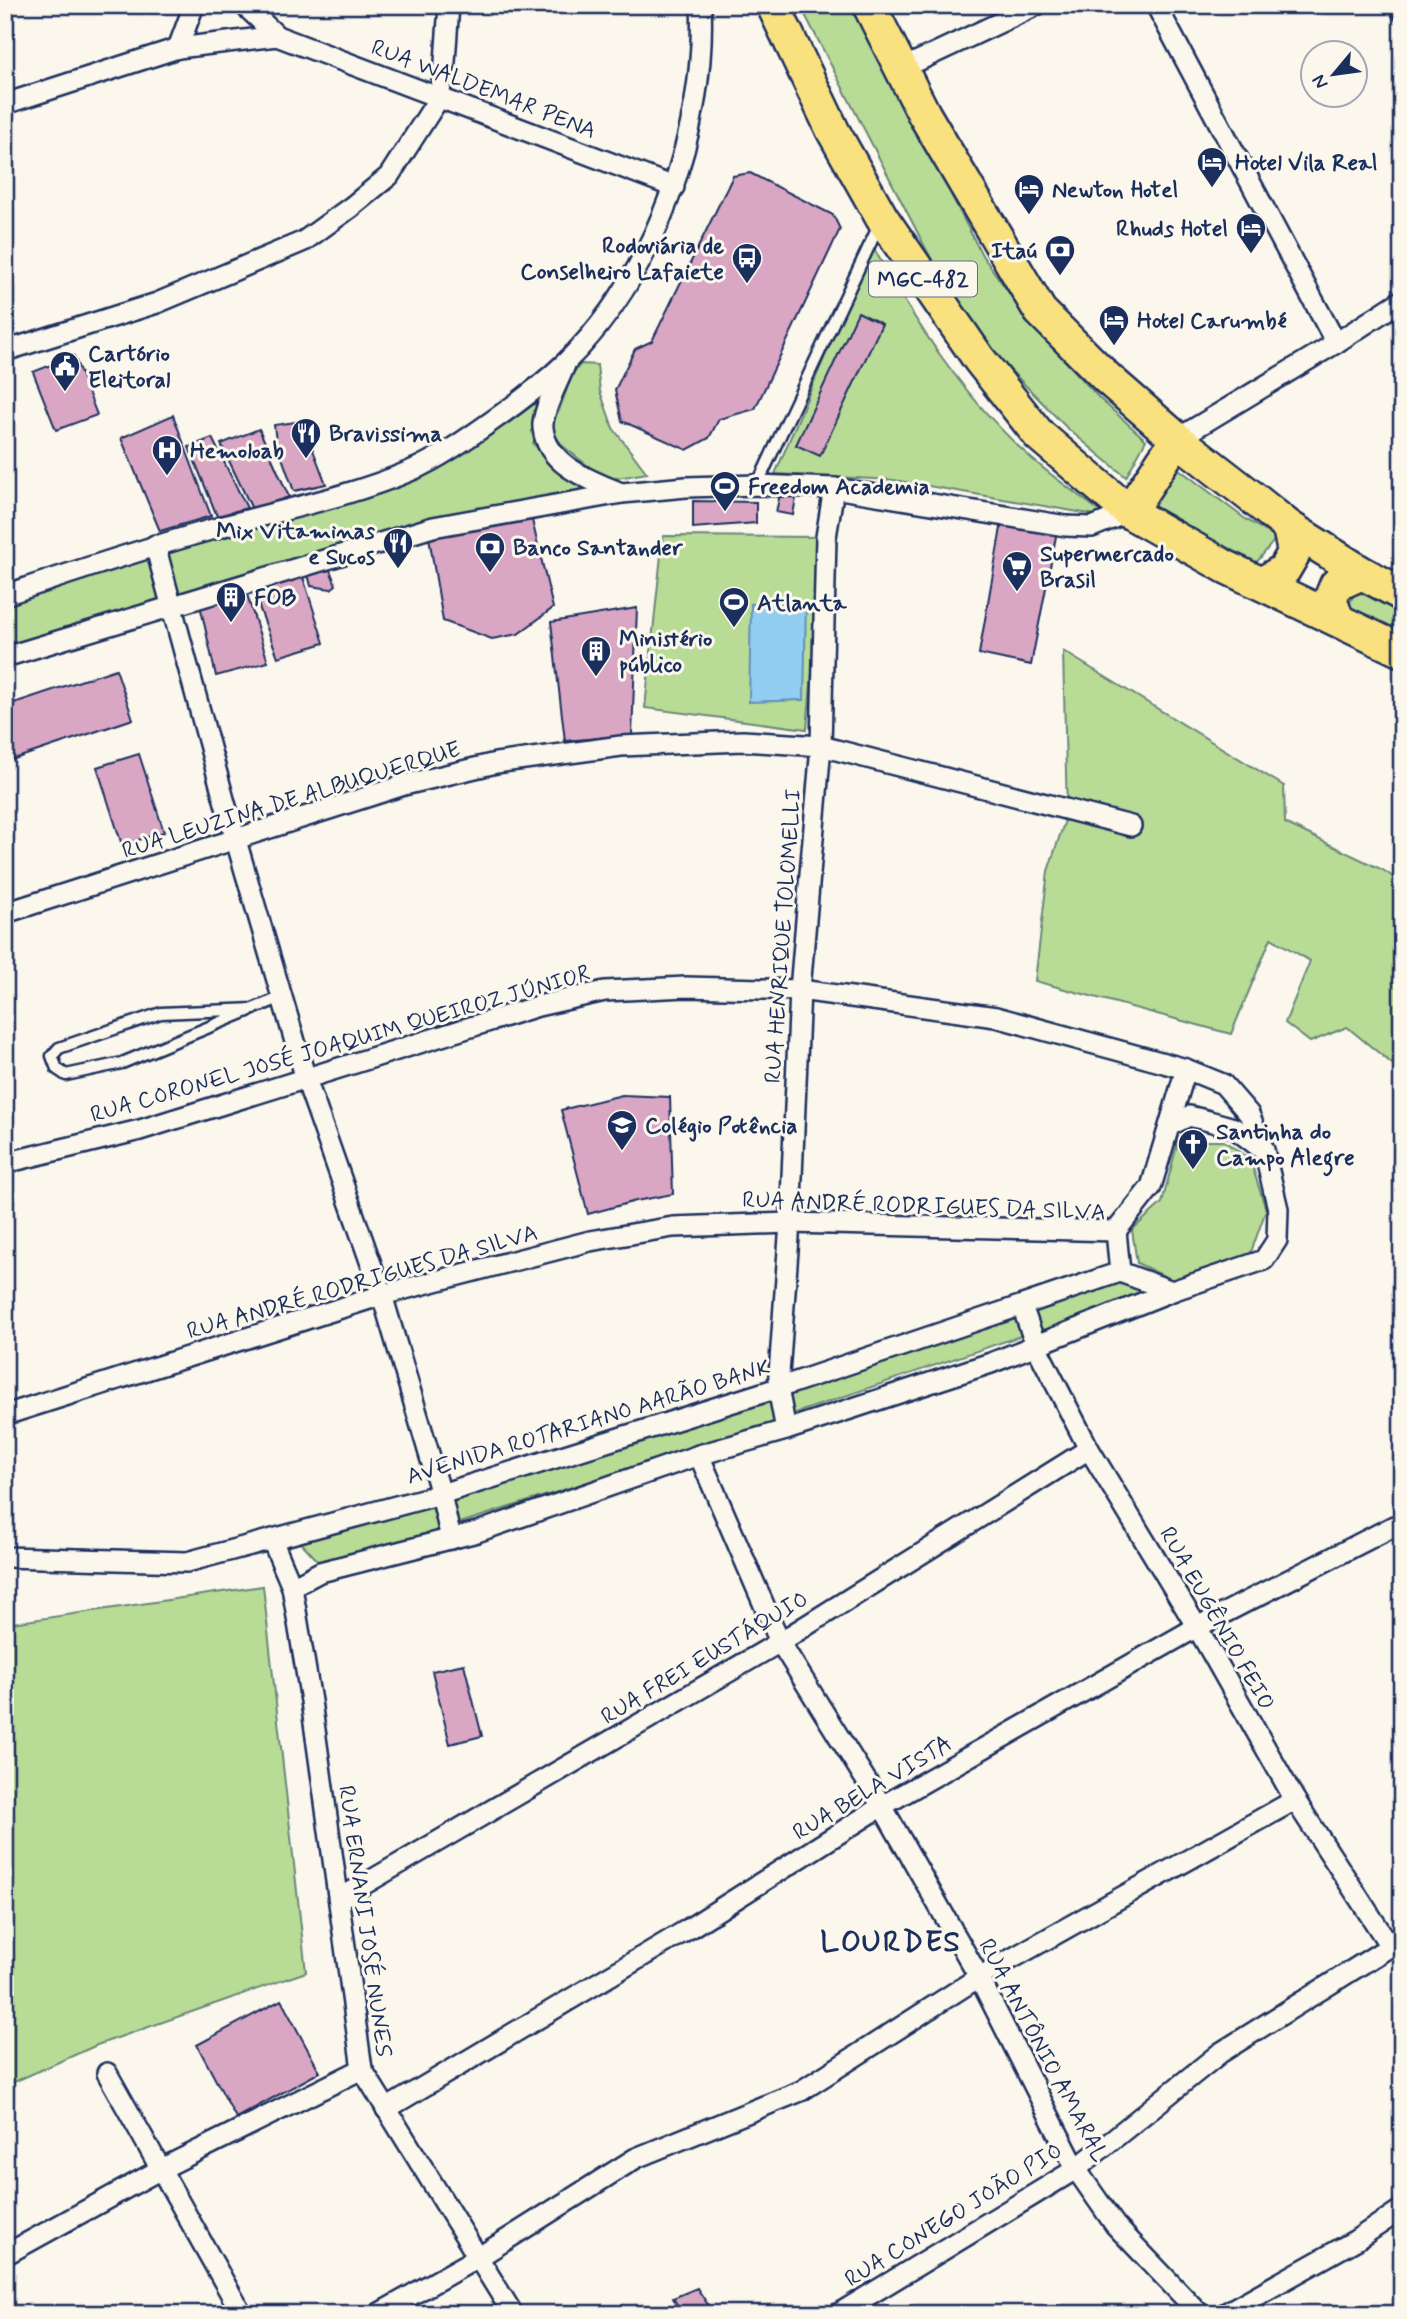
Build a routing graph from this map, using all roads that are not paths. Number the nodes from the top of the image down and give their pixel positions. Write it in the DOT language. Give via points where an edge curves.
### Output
graph roads {
  1 [pos="194,5"];
  2 [pos="244,5"];
  3 [pos="449,5"];
  4 [pos="701,5"];
  5 [pos="773,5"];
  6 [pos="869,5"];
  7 [pos="1037,5"];
  8 [pos="1156,5"];
  9 [pos="1399,5"];
  10 [pos="1402,11"];
  11 [pos="277,36"];
  12 [pos="178,48"];
  13 [pos="901,69"];
  14 [pos="439,98"];
  15 [pos="5,104"];
  16 [pos="674,187"];
  17 [pos="882,218"];
  18 [pos="1402,300"];
  19 [pos="1336,343"];
  20 [pos="5,351"];
  21 [pos="567,361"];
  22 [pos="1177,439"];
  23 [pos="757,485"];
  24 [pos="834,488"];
  25 [pos="622,493"];
  26 [pos="1129,512"];
  27 [pos="1289,527"];
  28 [pos="155,545"];
  29 [pos="1362,573"];
  30 [pos="1263,583"];
  31 [pos="1402,594"];
  32 [pos="5,595"];
  33 [pos="171,606"];
  34 [pos="1338,620"];
  35 [pos="1402,651"];
  36 [pos="5,657"];
  37 [pos="821,746"];
  38 [pos="1131,826"];
  39 [pos="236,839"];
  40 [pos="5,913"];
  41 [pos="800,990"];
  42 [pos="282,997"];
  43 [pos="254,1009"];
  44 [pos="1186,1069"];
  45 [pos="306,1079"];
  46 [pos="1171,1125"];
  47 [pos="1264,1150"];
  48 [pos="5,1163"];
  49 [pos="790,1223"];
  50 [pos="1116,1231"];
  51 [pos="1120,1272"];
  52 [pos="1172,1291"];
  53 [pos="383,1295"];
  54 [pos="1022,1306"];
  55 [pos="1036,1346"];
  56 [pos="778,1388"];
  57 [pos="5,1415"];
  58 [pos="786,1430"];
  59 [pos="1090,1449"];
  60 [pos="699,1455"];
  61 [pos="441,1494"];
  62 [pos="1394,1526"];
  63 [pos="452,1539"];
  64 [pos="272,1540"];
  65 [pos="5,1557"];
  66 [pos="292,1587"];
  67 [pos="1196,1628"];
  68 [pos="780,1642"];
  69 [pos="1295,1800"];
  70 [pos="881,1806"];
  71 [pos="339,1899"];
  72 [pos="1396,1942"];
  73 [pos="979,1977"];
  74 [pos="362,2069"];
  75 [pos="107,2074"];
  76 [pos="386,2109"];
  77 [pos="162,2169"];
  78 [pos="1076,2169"];
  79 [pos="1402,2209"];
  80 [pos="5,2255"];
  81 [pos="479,2257"];
  82 [pos="242,2314"];
  83 [pos="378,2314"];
  84 [pos="513,2314"];
  85 [pos="838,2314"];
  86 [pos="1200,2314"];
  87 [pos="1224,2314"];
  1 -- 12 [label="street"];
  2 -- 11 [label="street"];
  3 -- 14 [label="street"];
  4 -- 16 [label="street" via="696,97"];
  5 -- 17 [label="highway, MGC-482" via="833,131"];
  6 -- 13 [label="highway, MGC-482"];
  7 -- 13 [label="street"];
  8 -- 19 [label="street"];
  9 -- 10 [label="street"];
  11 -- 12 [label="street"];
  11 -- 14 [label="street, RUA WALDEMAR PENA"];
  12 -- 15 [label="street"];
  13 -- 22 [label="highway, MGC-482" via="1040,311"];
  14 -- 16 [label="street, RUA WALDEMAR PENA"];
  14 -- 20 [label="street" via="389,176 304,241 157,303"];
  16 -- 21 [label="street" via="643,256 607,315"];
  17 -- 23 [label="lane"];
  17 -- 26 [label="highway, MGC-482" via="979,359 1039,435"];
  18 -- 19 [label="street"];
  19 -- 22 [label="street"];
  21 -- 25 [label="street" via="543,427 550,446 561,463"];
  21 -- 28 [label="street" via="529,395 413,470"];
  22 -- 26 [label="highway"];
  22 -- 27 [label="highway, MGC-482"];
  23 -- 24 [label="street"];
  23 -- 25 [label="street"];
  24 -- 26 [label="street" via="1066,526 1092,527"];
  24 -- 37 [label="street, RUA HENRIQUE TOLOMELLI" via="826,537"];
  25 -- 33 [label="street" via="433,527"];
  26 -- 30 [label="highway, MGC-482"];
  27 -- 29 [label="highway, MGC-482"];
  27 -- 30 [label="highway" via="1294,553 1284,570"];
  28 -- 32 [label="street"];
  28 -- 33 [label="street"];
  29 -- 31 [label="highway, MGC-482"];
  29 -- 34 [label="highway" via="1336,586 1330,600"];
  30 -- 34 [label="highway, MGC-482"];
  33 -- 36 [label="street"];
  33 -- 39 [label="street"];
  34 -- 35 [label="highway, MGC-482"];
  37 -- 38 [label="street, RUA LEUZINA DE ALBUQUERQUE"];
  37 -- 39 [label="street, RUA LEUZINA DE ALBUQUERQUE" via="743,741 621,746 496,763 404,785"];
  37 -- 41 [label="street, RUA HENRIQUE TOLOMELLI"];
  39 -- 40 [label="street, RUA LEUZINA DE ALBUQUERQUE"];
  39 -- 42 [label="street"];
  41 -- 44 [label="street, RUA CORONEL JOSÉ JOAQUIM QUEIROZ JÚNIOR" via="996,1017"];
  41 -- 45 [label="street, RUA CORONEL JOSÉ JOAQUIM QUEIROZ JÚNIOR" via="687,987 605,991 538,1006"];
  41 -- 49 [label="street, RUA HENRIQUE TOLOMELLI"];
  42 -- 43 [label="lane"];
  42 -- 45 [label="street"];
  43 -- 43 [label="lane" via="122,1063 66,1075 57,1069 52,1056 59,1048 161,1013"];
  44 -- 46 [label="street"];
  44 -- 47 [label="street, RUA CORONEL JOSÉ JOAQUIM QUEIROZ JÚNIOR" via="1223,1084 1249,1114"];
  45 -- 48 [label="street, RUA CORONEL JOSÉ JOAQUIM QUEIROZ JÚNIOR" via="140,1130"];
  45 -- 53 [label="street"];
  46 -- 47 [label="street" via="1189,1116 1209,1121 1234,1128"];
  46 -- 50 [label="street" via="1151,1187"];
  47 -- 52 [label="street" via="1279,1209 1277,1240 1265,1260"];
  49 -- 50 [label="street, RUA ANDRÉ RODRIGUES DA SILVA"];
  49 -- 53 [label="street, RUA ANDRÉ RODRIGUES DA SILVA" via="673,1227 602,1239"];
  49 -- 56 [label="street, RUA HENRIQUE TOLOMELLI"];
  50 -- 51 [label="street, RUA ANDRÉ RODRIGUES DA SILVA"];
  51 -- 52 [label="street"];
  51 -- 54 [label="street, AVENIDA ROTARIANO AARÃO BANK"];
  52 -- 55 [label="street"];
  53 -- 57 [label="street, RUA ANDRÉ RODRIGUES DA SILVA"];
  53 -- 61 [label="street"];
  54 -- 55 [label="street, RUA EUGÊNIO FEIO"];
  54 -- 56 [label="street, AVENIDA ROTARIANO AARÃO BANK"];
  55 -- 58 [label="street"];
  55 -- 59 [label="street, RUA EUGÊNIO FEIO"];
  56 -- 58 [label="street, RUA HENRIQUE TOLOMELLI"];
  56 -- 61 [label="street, AVENIDA ROTARIANO AARÃO BANK"];
  58 -- 60 [label="street"];
  59 -- 67 [label="street, RUA EUGÊNIO FEIO"];
  59 -- 68 [label="street, RUA FREI EUSTÁQUIO"];
  60 -- 63 [label="street"];
  60 -- 68 [label="street, RUA ANTÔNIO AMARAL"];
  61 -- 63 [label="street"];
  61 -- 64 [label="street, AVENIDA ROTARIANO AARÃO BANK"];
  62 -- 67 [label="street, RUA BELA VISTA"];
  63 -- 66 [label="street" via="320,1572"];
  64 -- 65 [label="street, AVENIDA ROTARIANO AARÃO BANK" via="187,1562"];
  64 -- 66 [label="street, RUA ERNANI JOSÉ NUNES"];
  66 -- 71 [label="street, RUA ERNANI JOSÉ NUNES"];
  67 -- 69 [label="street, RUA EUGÊNIO FEIO"];
  67 -- 70 [label="street, RUA BELA VISTA"];
  68 -- 70 [label="street, RUA ANTÔNIO AMARAL"];
  68 -- 71 [label="street, RUA FREI EUSTÁQUIO"];
  69 -- 72 [label="street, RUA EUGÊNIO FEIO"];
  69 -- 73 [label="street"];
  70 -- 73 [label="street, RUA ANTÔNIO AMARAL"];
  70 -- 76 [label="street, RUA BELA VISTA" via="685,1931"];
  71 -- 74 [label="street, RUA ERNANI JOSÉ NUNES"];
  72 -- 78 [label="street, RUA CONEGO JOÃO PIO" via="1220,2053"];
  73 -- 78 [label="street, RUA ANTÔNIO AMARAL"];
  73 -- 81 [label="street" via="801,2091 636,2158"];
  74 -- 76 [label="street, RUA ERNANI JOSÉ NUNES"];
  74 -- 77 [label="street"];
  75 -- 77 [label="street"];
  76 -- 81 [label="street, RUA ERNANI JOSÉ NUNES"];
  77 -- 80 [label="street"];
  77 -- 82 [label="street"];
  78 -- 85 [label="street, RUA CONEGO JOÃO PIO"];
  78 -- 86 [label="street, RUA ANTÔNIO AMARAL" via="1115,2225"];
  79 -- 87 [label="street"];
  81 -- 83 [label="street"];
  81 -- 84 [label="street, RUA ERNANI JOSÉ NUNES"];
}
